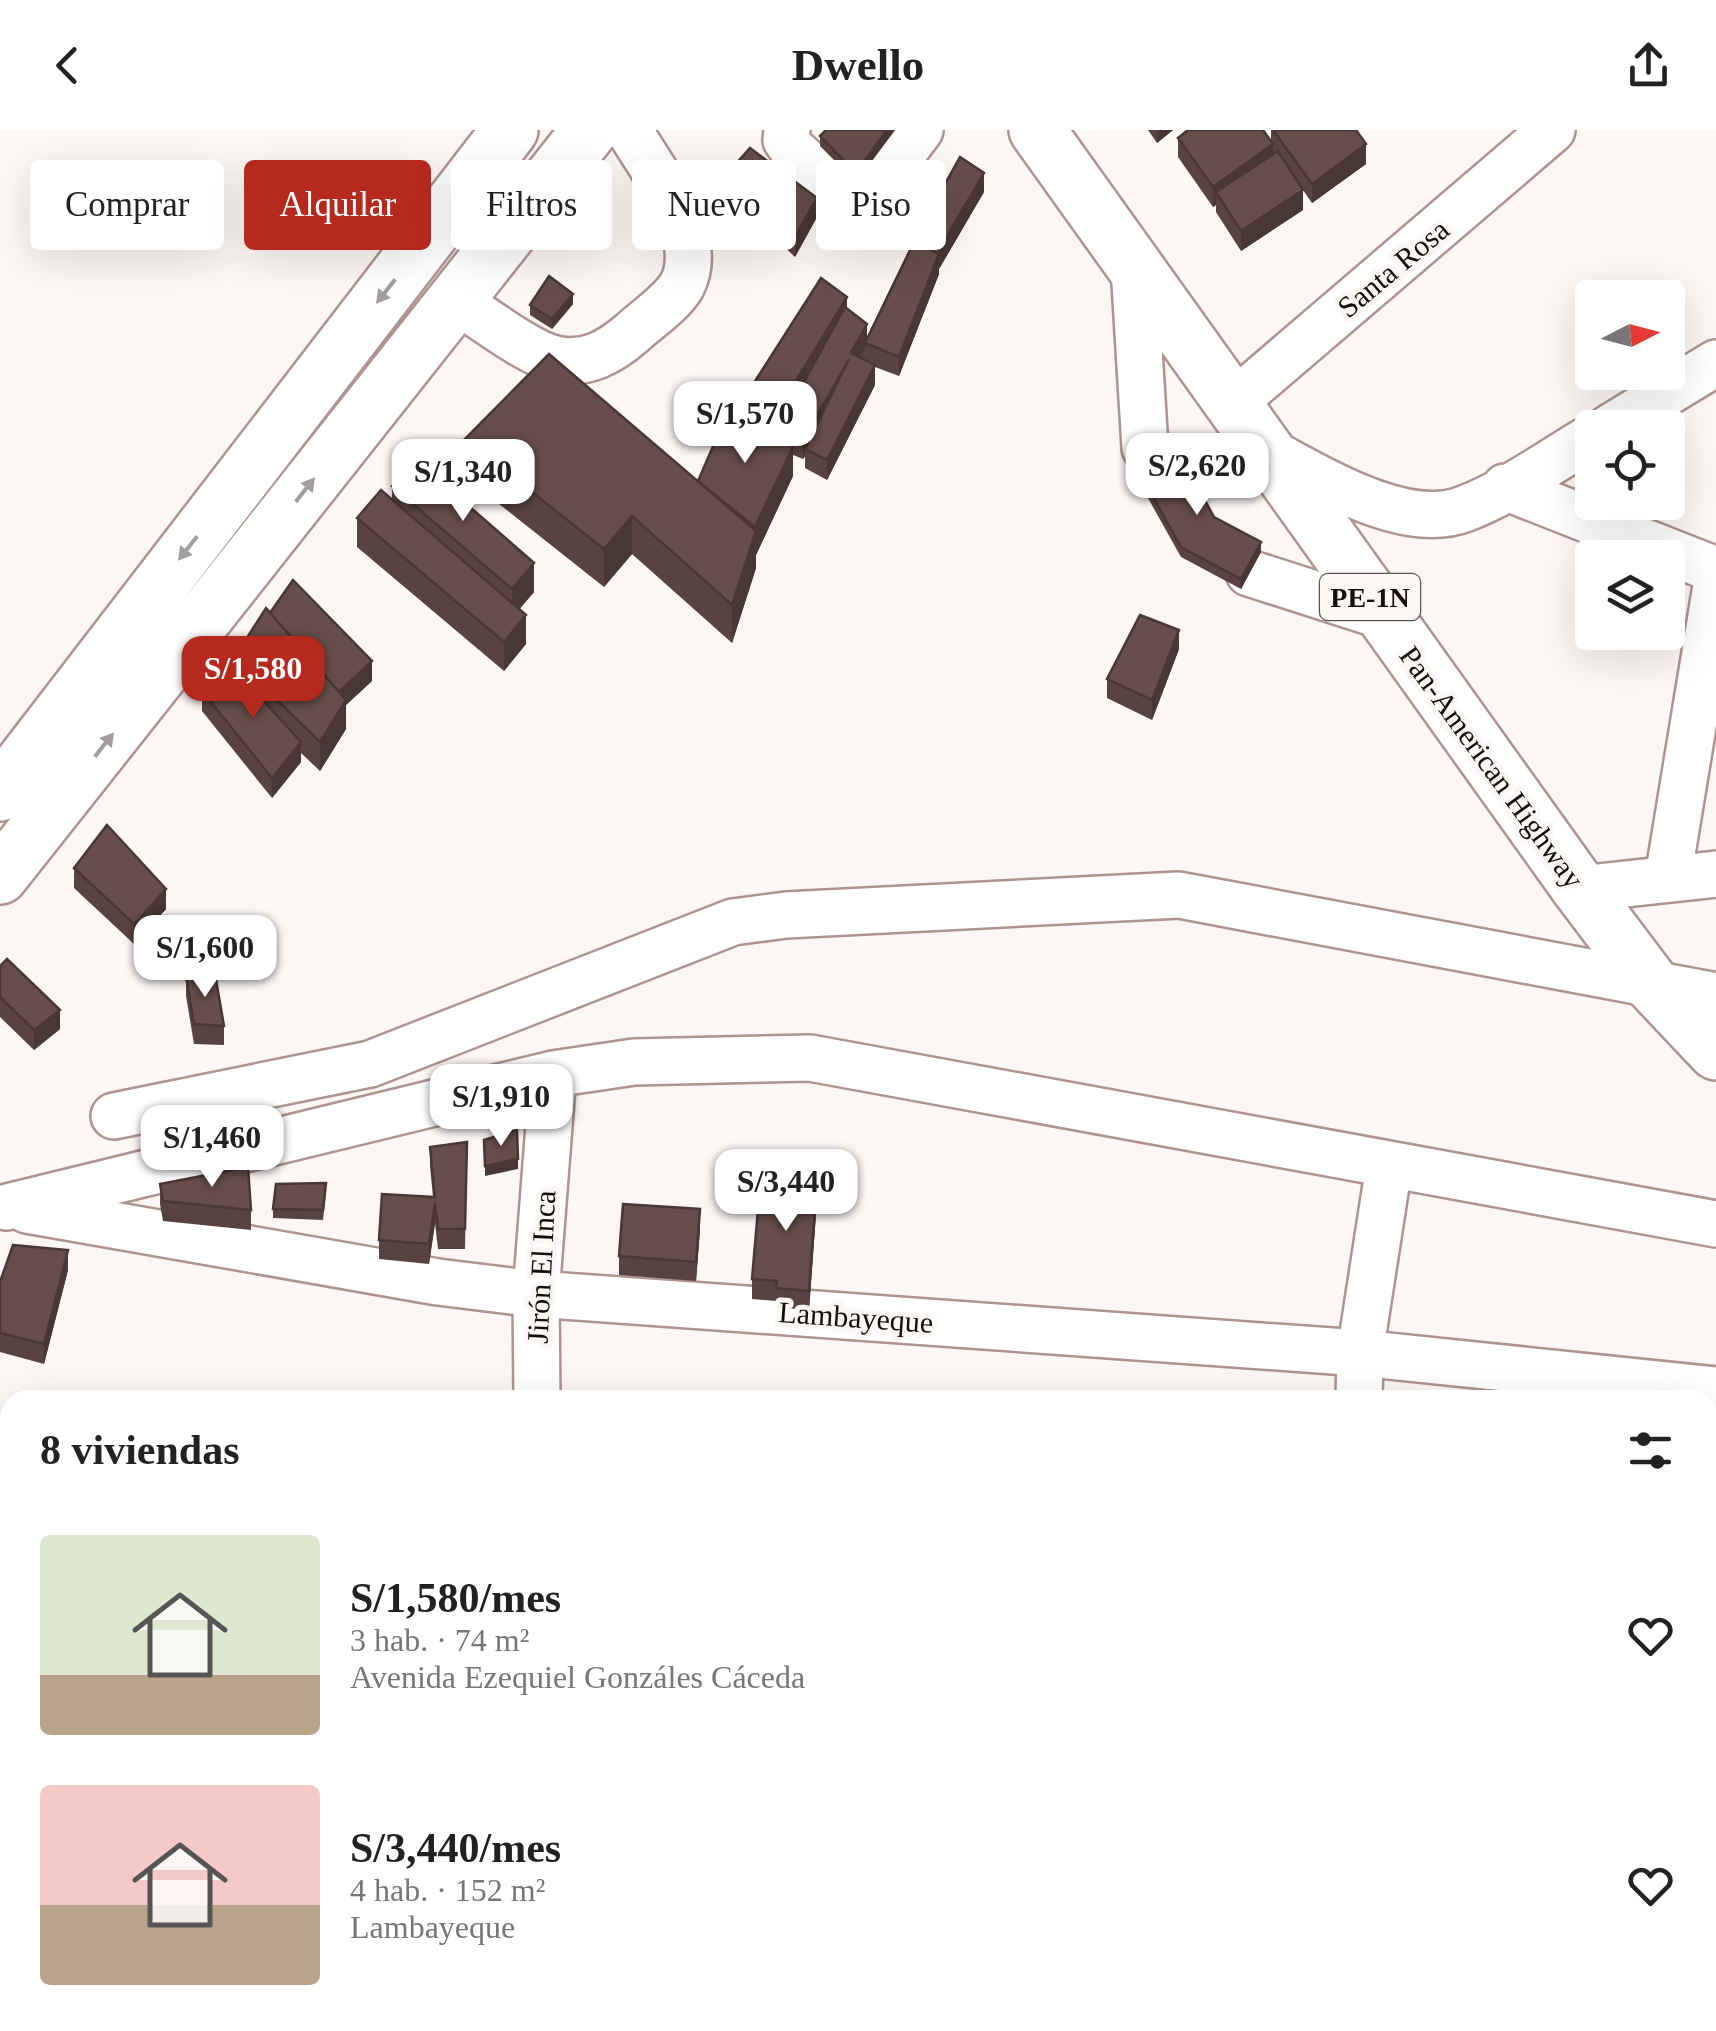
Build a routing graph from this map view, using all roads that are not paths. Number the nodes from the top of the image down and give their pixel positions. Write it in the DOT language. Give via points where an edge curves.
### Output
graph roads {
  1 [pos="510,130"];
  2 [pos="590,130"];
  3 [pos="629,130"];
  4 [pos="787,130"];
  5 [pos="920,130"];
  6 [pos="1038,130"];
  7 [pos="1552,130"];
  8 [pos="436,227"];
  9 [pos="1134,267"];
  10 [pos="470,282"];
  11 [pos="1716,363"];
  12 [pos="1232,404"];
  13 [pos="1639,410"];
  14 [pos="1575,447"];
  15 [pos="1264,450"];
  16 [pos="1162,470"];
  17 [pos="1506,487"];
  18 [pos="1716,570"];
  19 [pos="1249,572"];
  20 [pos="1716,586"];
  21 [pos="1384,616"];
  22 [pos="27,786"];
  23 [pos="1716,874"];
  24 [pos="0,876"];
  25 [pos="1668,878"];
  26 [pos="1580,889"];
  27 [pos="1652,983"];
  28 [pos="1716,996"];
  29 [pos="1716,1052"];
  30 [pos="553,1074"];
  31 [pos="114,1116"];
  32 [pos="1390,1166"];
  33 [pos="4,1206"];
  34 [pos="1716,1224"];
  35 [pos="536,1294"];
  36 [pos="1360,1353"];
  37 [pos="537,1390"];
  38 [pos="1358,1390"];
  39 [pos="1716,1390"];
  1 -- 8 [label="main road"];
  2 -- 10 [label="main road"];
  3 -- 10 [label="street" via="686,242 688,268 680,288 610,352 581,360 553,359"];
  4 -- 5 [label="street" via="793,150 853,204 864,206"];
  6 -- 9 [label="main road, Pan-American Highway / PE-1N"];
  7 -- 12 [label="street, Santa Rosa"];
  8 -- 10 [label="main road"];
  8 -- 22 [label="main road, one-way"];
  9 -- 12 [label="main road, Pan-American Highway / PE-1N"];
  9 -- 16 [label="street" via="1144,448"];
  22 -- 10 [label="main road, one-way"];
  11 -- 13 [label="street"];
  12 -- 15 [label="main road, Pan-American Highway / PE-1N"];
  14 -- 17 [label="street"];
  15 -- 17 [label="street" via="1354,496 1426,516 1461,511"];
  15 -- 21 [label="main road, Pan-American Highway / PE-1N"];
  17 -- 18 [label="street"];
  19 -- 21 [label="street"];
  20 -- 25 [label="street"];
  21 -- 26 [label="main road, Pan-American Highway / PE-1N"];
  22 -- 24 [label="main road"];
  23 -- 25 [label="street"];
  25 -- 26 [label="street"];
  26 -- 27 [label="main road, Pan-American Highway / PE-1N"];
  27 -- 28 [label="street"];
  27 -- 29 [label="main road, Pan-American Highway / PE-1N"];
  27 -- 31 [label="street" via="1179,895 786,914 733,922 370,1064"];
  30 -- 32 [label="street" via="634,1062 810,1058"];
  30 -- 33 [label="street"];
  30 -- 35 [label="street, Jirón El Inca"];
  32 -- 34 [label="street"];
  32 -- 36 [label="street"];
  33 -- 35 [label="street, Lambayeque"];
  35 -- 36 [label="street, Lambayeque"];
  35 -- 37 [label="street, Jirón El Inca"];
  36 -- 38 [label="street"];
  36 -- 39 [label="street, Lambayeque"];
}
